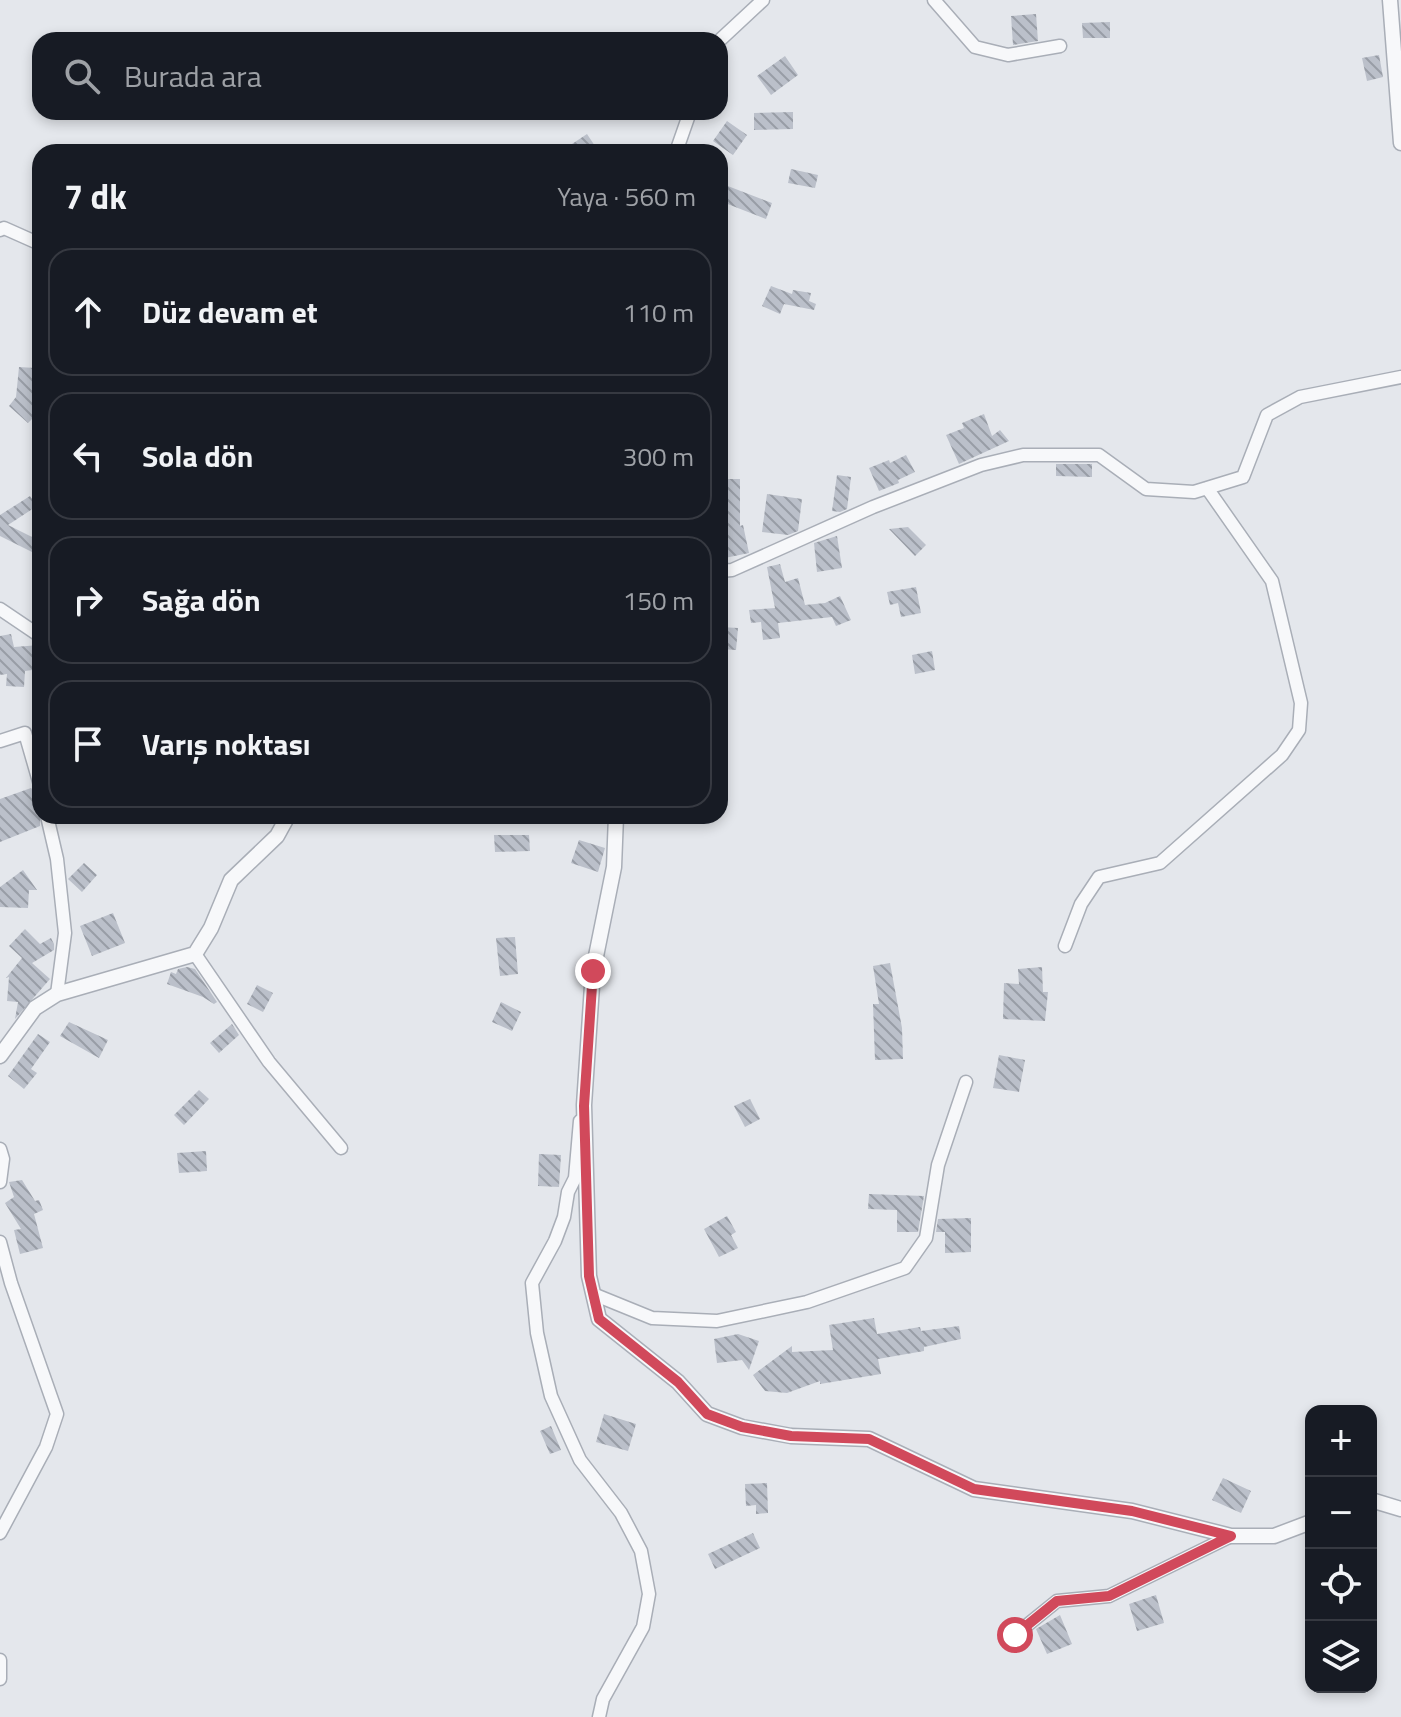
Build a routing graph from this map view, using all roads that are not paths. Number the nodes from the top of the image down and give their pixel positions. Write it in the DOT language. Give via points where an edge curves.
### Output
graph roads {
  1 [pos="763,0"];
  2 [pos="934,0"];
  3 [pos="1390,0"];
  4 [pos="728,33"];
  5 [pos="1396,43"];
  6 [pos="1060,46"];
  7 [pos="687,120"];
  8 [pos="1401,143"];
  9 [pos="679,144"];
  10 [pos="0,230"];
  11 [pos="32,240"];
  12 [pos="1401,377"];
  13 [pos="1207,488"];
  14 [pos="728,570"];
  15 [pos="0,609"];
  16 [pos="32,631"];
  17 [pos="0,741"];
  18 [pos="32,757"];
  19 [pos="49,824"];
  20 [pos="284,824"];
  21 [pos="616,824"];
  22 [pos="1065,946"];
  23 [pos="195,954"];
  24 [pos="57,994"];
  25 [pos="0,1056"];
  26 [pos="966,1082"];
  27 [pos="584,1106"];
  28 [pos="341,1148"];
  29 [pos="0,1149"];
  30 [pos="0,1182"];
  31 [pos="0,1242"];
  32 [pos="593,1294"];
  33 [pos="1377,1502"];
  34 [pos="1401,1509"];
  35 [pos="1305,1524"];
  36 [pos="0,1533"];
  37 [pos="1231,1536"];
  38 [pos="1015,1635"];
  39 [pos="0,1660"];
  40 [pos="0,1679"];
  41 [pos="599,1717"];
  1 -- 4 [label="street"];
  2 -- 6 [label="street" via="975,47 1008,55"];
  3 -- 5 [label="street"];
  5 -- 8 [label="street"];
  7 -- 9 [label="street"];
  10 -- 11 [label="street"];
  12 -- 13 [label="street" via="1300,397 1267,415 1243,477"];
  13 -- 14 [label="street" via="1146,489 1099,455 1023,455 981,465 873,507"];
  13 -- 22 [label="street" via="1272,581 1301,703 1299,730 1282,755 1160,863 1099,877 1081,904"];
  15 -- 16 [label="street"];
  17 -- 18 [label="street" via="25,733"];
  19 -- 24 [label="street" via="65,933"];
  20 -- 23 [label="street" via="231,880"];
  21 -- 27 [label="street" via="614,867 593,971"];
  23 -- 24 [label="street"];
  23 -- 28 [label="street" via="269,1062"];
  24 -- 25 [label="street" via="35,1008"];
  26 -- 32 [label="street" via="938,1165 926,1238 905,1268 807,1302 717,1321 652,1318"];
  27 -- 32 [label="street"];
  27 -- 41 [label="street" via="564,1217 532,1283 551,1396 580,1460 621,1513 641,1551 649,1594 643,1627 607,1689"];
  29 -- 30 [label="street"];
  31 -- 36 [label="street" via="57,1414 46,1447"];
  32 -- 37 [label="street" via="599,1319 678,1382 707,1414 730,1423 791,1436 869,1439 974,1489 1132,1511"];
  33 -- 34 [label="street"];
  35 -- 37 [label="street" via="1274,1536"];
  37 -- 38 [label="street" via="1109,1596 1057,1601"];
  39 -- 40 [label="street"];
}
